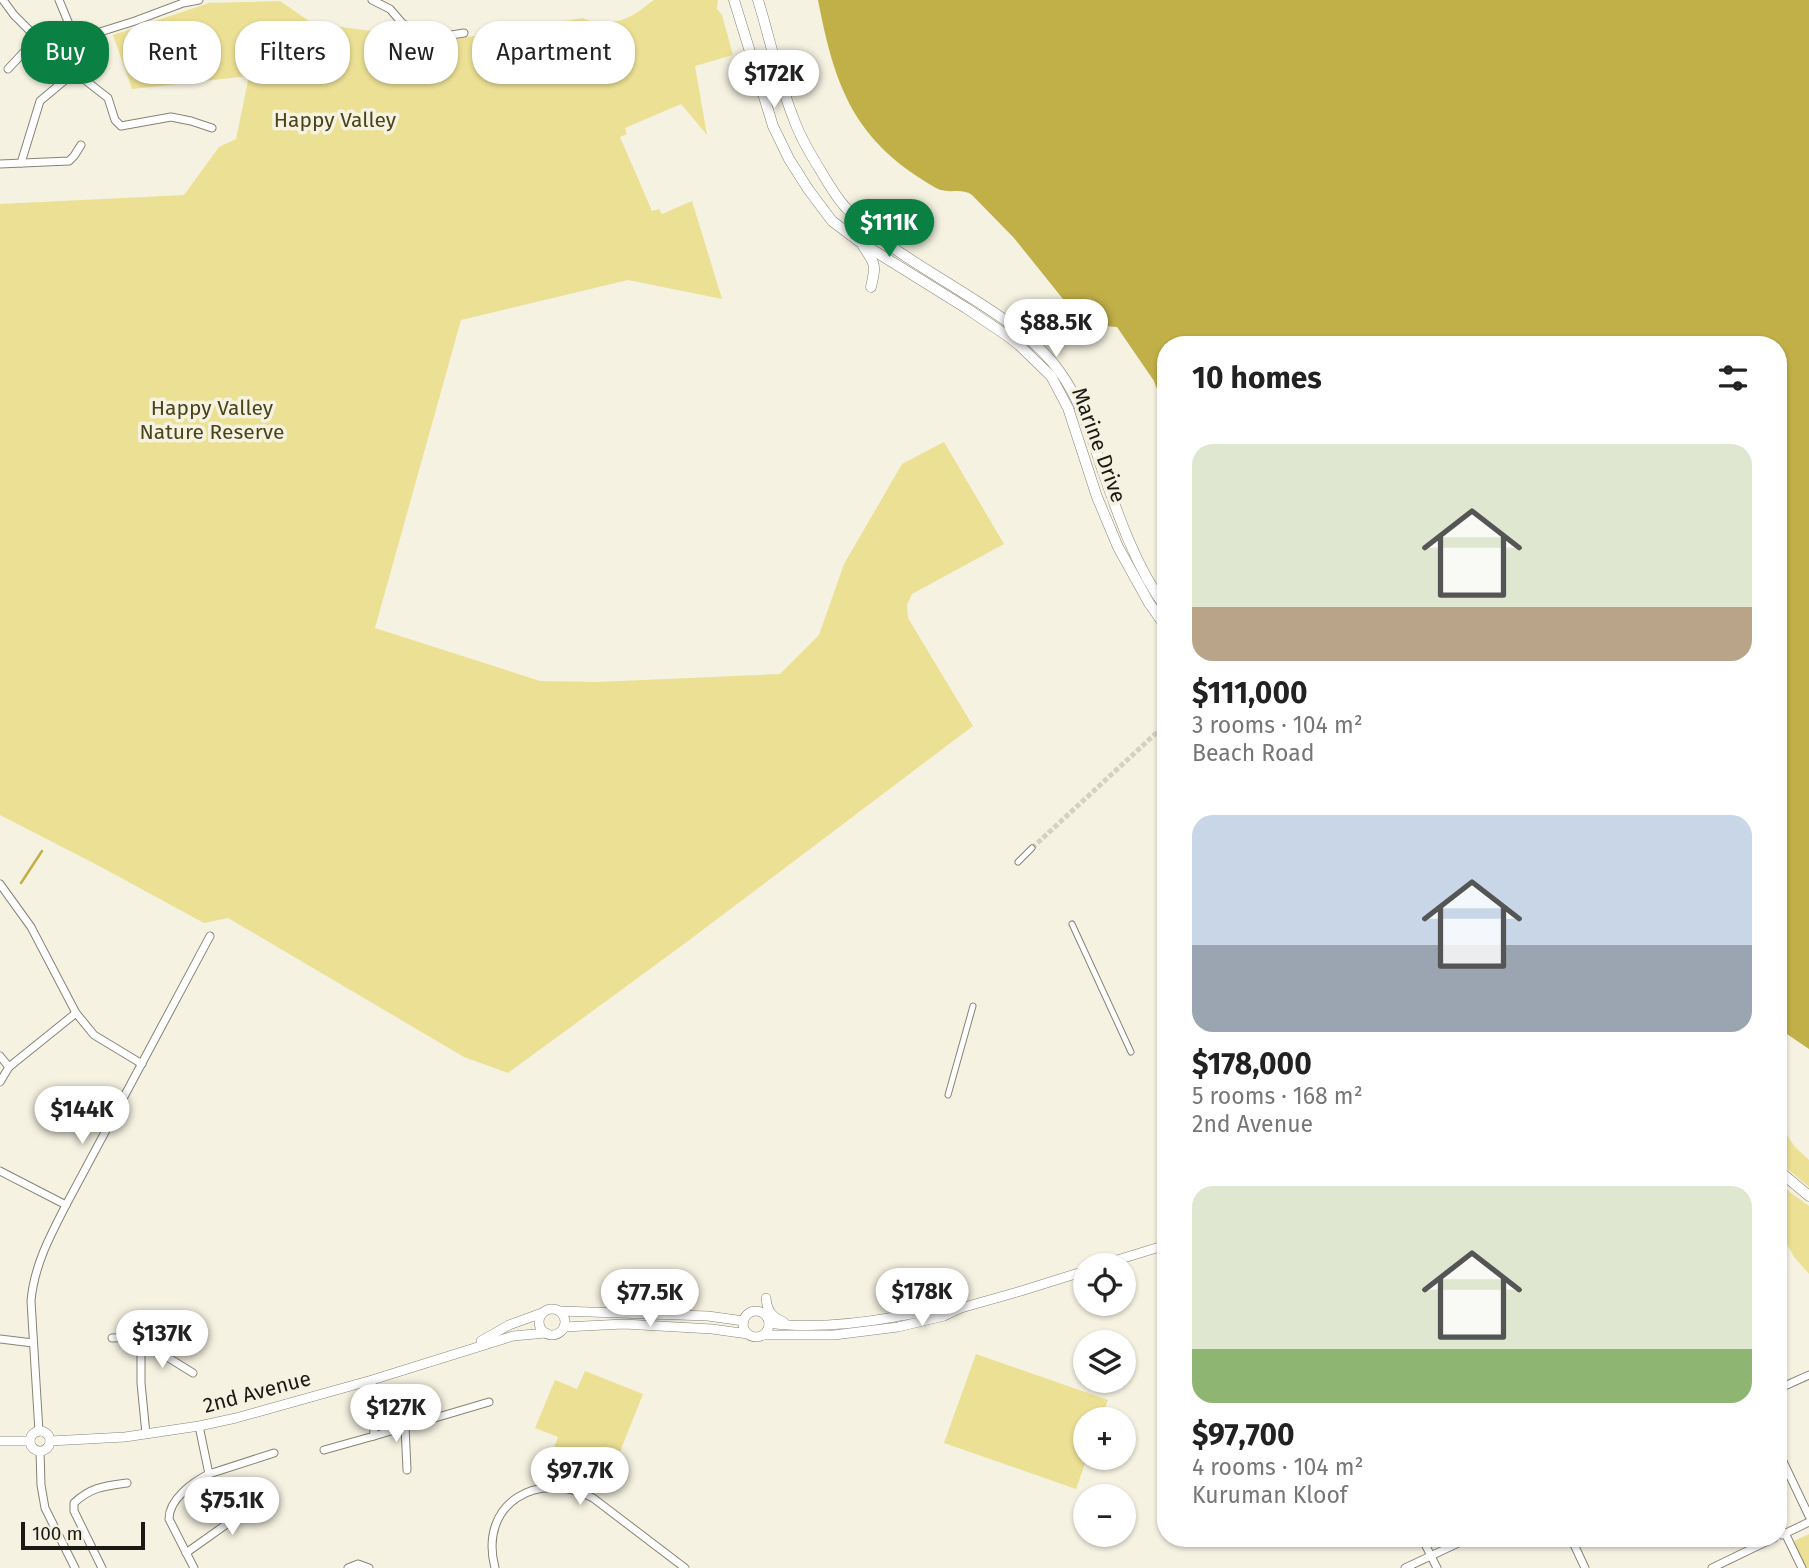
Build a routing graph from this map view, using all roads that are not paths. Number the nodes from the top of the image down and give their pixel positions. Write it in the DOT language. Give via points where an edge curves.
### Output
graph roads {
  1 [pos="3,0"];
  2 [pos="60,0"];
  3 [pos="199,0"];
  4 [pos="372,0"];
  5 [pos="734,0"];
  6 [pos="758,0"];
  7 [pos="21,22"];
  8 [pos="464,33"];
  9 [pos="21,55"];
  10 [pos="8,69"];
  11 [pos="60,84"];
  12 [pos="90,84"];
  13 [pos="212,128"];
  14 [pos="80,145"];
  15 [pos="0,163"];
  16 [pos="21,163"];
  17 [pos="860,242"];
  18 [pos="871,287"];
  19 [pos="1157,595"];
  20 [pos="1157,614"];
  21 [pos="1032,849"];
  22 [pos="1018,862"];
  23 [pos="0,884"];
  24 [pos="1072,924"];
  25 [pos="210,936"];
  26 [pos="973,1006"];
  27 [pos="76,1013"];
  28 [pos="1130,1052"];
  29 [pos="0,1056"];
  30 [pos="142,1064"];
  31 [pos="9,1067"];
  32 [pos="0,1082"];
  33 [pos="948,1095"];
  34 [pos="0,1171"];
  35 [pos="1787,1179"];
  36 [pos="1809,1196"];
  37 [pos="66,1205"];
  38 [pos="1157,1248"];
  39 [pos="1136,1254"];
  40 [pos="1073,1274"];
  41 [pos="766,1298"];
  42 [pos="559,1311"];
  43 [pos="542,1313"];
  44 [pos="744,1321"];
  45 [pos="769,1323"];
  46 [pos="808,1325"];
  47 [pos="881,1325"];
  48 [pos="564,1327"];
  49 [pos="546,1333"];
  50 [pos="748,1334"];
  51 [pos="763,1335"];
  52 [pos="112,1338"];
  53 [pos="0,1339"];
  54 [pos="33,1343"];
  55 [pos="141,1347"];
  56 [pos="467,1349"];
  57 [pos="193,1373"];
  58 [pos="1809,1375"];
  59 [pos="372,1380"];
  60 [pos="1787,1385"];
  61 [pos="489,1402"];
  62 [pos="199,1426"];
  63 [pos="405,1426"];
  64 [pos="39,1432"];
  65 [pos="146,1434"];
  66 [pos="374,1436"];
  67 [pos="0,1440"];
  68 [pos="30,1441"];
  69 [pos="50,1441"];
  70 [pos="324,1450"];
  71 [pos="40,1451"];
  72 [pos="274,1453"];
  73 [pos="407,1470"];
  74 [pos="1787,1470"];
  75 [pos="209,1474"];
  76 [pos="127,1483"];
  77 [pos="262,1499"];
  78 [pos="1809,1516"];
  79 [pos="1809,1522"];
  80 [pos="1787,1532"];
  81 [pos="1426,1547"];
  82 [pos="1450,1547"];
  83 [pos="1575,1547"];
  84 [pos="1756,1547"];
  85 [pos="1787,1547"];
  86 [pos="186,1553"];
  87 [pos="1430,1556"];
  88 [pos="75,1568"];
  89 [pos="102,1568"];
  90 [pos="194,1568"];
  91 [pos="348,1568"];
  92 [pos="369,1568"];
  93 [pos="495,1568"];
  94 [pos="685,1568"];
  95 [pos="1405,1568"];
  96 [pos="1437,1568"];
  97 [pos="1585,1568"];
  98 [pos="1712,1568"];
  99 [pos="1802,1568"];
  1 -- 7 [label="street"];
  2 -- 3 [label="street" via="71,29 84,37"];
  4 -- 8 [label="street" via="390,9 411,29 445,37"];
  5 -- 17 [label="main road, Marine Drive" via="773,126 789,159 832,221"];
  6 -- 19 [label="main road, Marine Drive" via="793,117 809,152 845,207 897,251 1036,345 1058,368 1083,411 1129,541"];
  9 -- 10 [label="street"];
  11 -- 16 [label="street" via="40,101"];
  12 -- 13 [label="street" via="108,98 121,126 178,117"];
  14 -- 16 [label="street" via="69,161"];
  15 -- 16 [label="street"];
  17 -- 18 [label="main road" via="874,263"];
  17 -- 20 [label="main road, Marine Drive" via="1006,335 1051,376 1069,408 1118,547"];
  21 -- 22 [label="street"];
  23 -- 27 [label="street" via="31,927"];
  24 -- 28 [label="street"];
  25 -- 30 [label="street"];
  26 -- 33 [label="street"];
  27 -- 30 [label="street" via="94,1035"];
  27 -- 31 [label="street"];
  29 -- 31 [label="street"];
  30 -- 37 [label="street"];
  31 -- 32 [label="street"];
  34 -- 37 [label="street"];
  35 -- 36 [label="main road"];
  37 -- 54 [label="street" via="32,1284"];
  38 -- 39 [label="street"];
  40 -- 47 [label="street, 2nd Avenue" via="961,1308"];
  41 -- 46 [label="street" via="768,1311 778,1320"];
  42 -- 43 [label="street, 2nd Avenue"];
  42 -- 44 [label="street, 2nd Avenue"];
  42 -- 48 [label="street"];
  43 -- 49 [label="street" via="540,1325"];
  43 -- 56 [label="street, 2nd Avenue"];
  44 -- 45 [label="street, 2nd Avenue" via="756,1312"];
  44 -- 50 [label="street"];
  45 -- 46 [label="street, 2nd Avenue"];
  45 -- 51 [label="street"];
  46 -- 47 [label="street, 2nd Avenue"];
  47 -- 51 [label="street, 2nd Avenue" via="834,1335"];
  48 -- 49 [label="street, 2nd Avenue" via="556,1334"];
  48 -- 50 [label="street, 2nd Avenue" via="624,1324"];
  49 -- 56 [label="street, 2nd Avenue" via="513,1336"];
  50 -- 51 [label="street, 2nd Avenue"];
  52 -- 55 [label="street" via="124,1337"];
  53 -- 54 [label="street"];
  54 -- 64 [label="street"];
  55 -- 57 [label="street"];
  55 -- 65 [label="street"];
  56 -- 59 [label="street, 2nd Avenue"];
  58 -- 60 [label="street"];
  59 -- 62 [label="street, 2nd Avenue"];
  59 -- 66 [label="street"];
  61 -- 63 [label="street"];
  62 -- 65 [label="street, 2nd Avenue"];
  62 -- 75 [label="street"];
  63 -- 66 [label="street"];
  63 -- 73 [label="street"];
  64 -- 68 [label="street"];
  64 -- 69 [label="street" via="47,1434"];
  65 -- 69 [label="street, 2nd Avenue"];
  66 -- 70 [label="street"];
  67 -- 68 [label="street"];
  68 -- 71 [label="street"];
  69 -- 71 [label="street"];
  71 -- 88 [label="street" via="46,1508"];
  72 -- 75 [label="street"];
  74 -- 78 [label="street"];
  75 -- 86 [label="street" via="197,1480 170,1510 169,1519"];
  76 -- 89 [label="street" via="99,1486 74,1503"];
  77 -- 86 [label="street"];
  79 -- 80 [label="street"];
  81 -- 87 [label="street"];
  82 -- 87 [label="street"];
  83 -- 97 [label="street"];
  84 -- 98 [label="street"];
  85 -- 99 [label="street"];
  86 -- 90 [label="street"];
  87 -- 95 [label="street"];
  87 -- 96 [label="street"];
  91 -- 92 [label="street" via="358,1564"];
  93 -- 94 [label="street" via="493,1530 504,1509 535,1490 564,1488 605,1506"];
}
